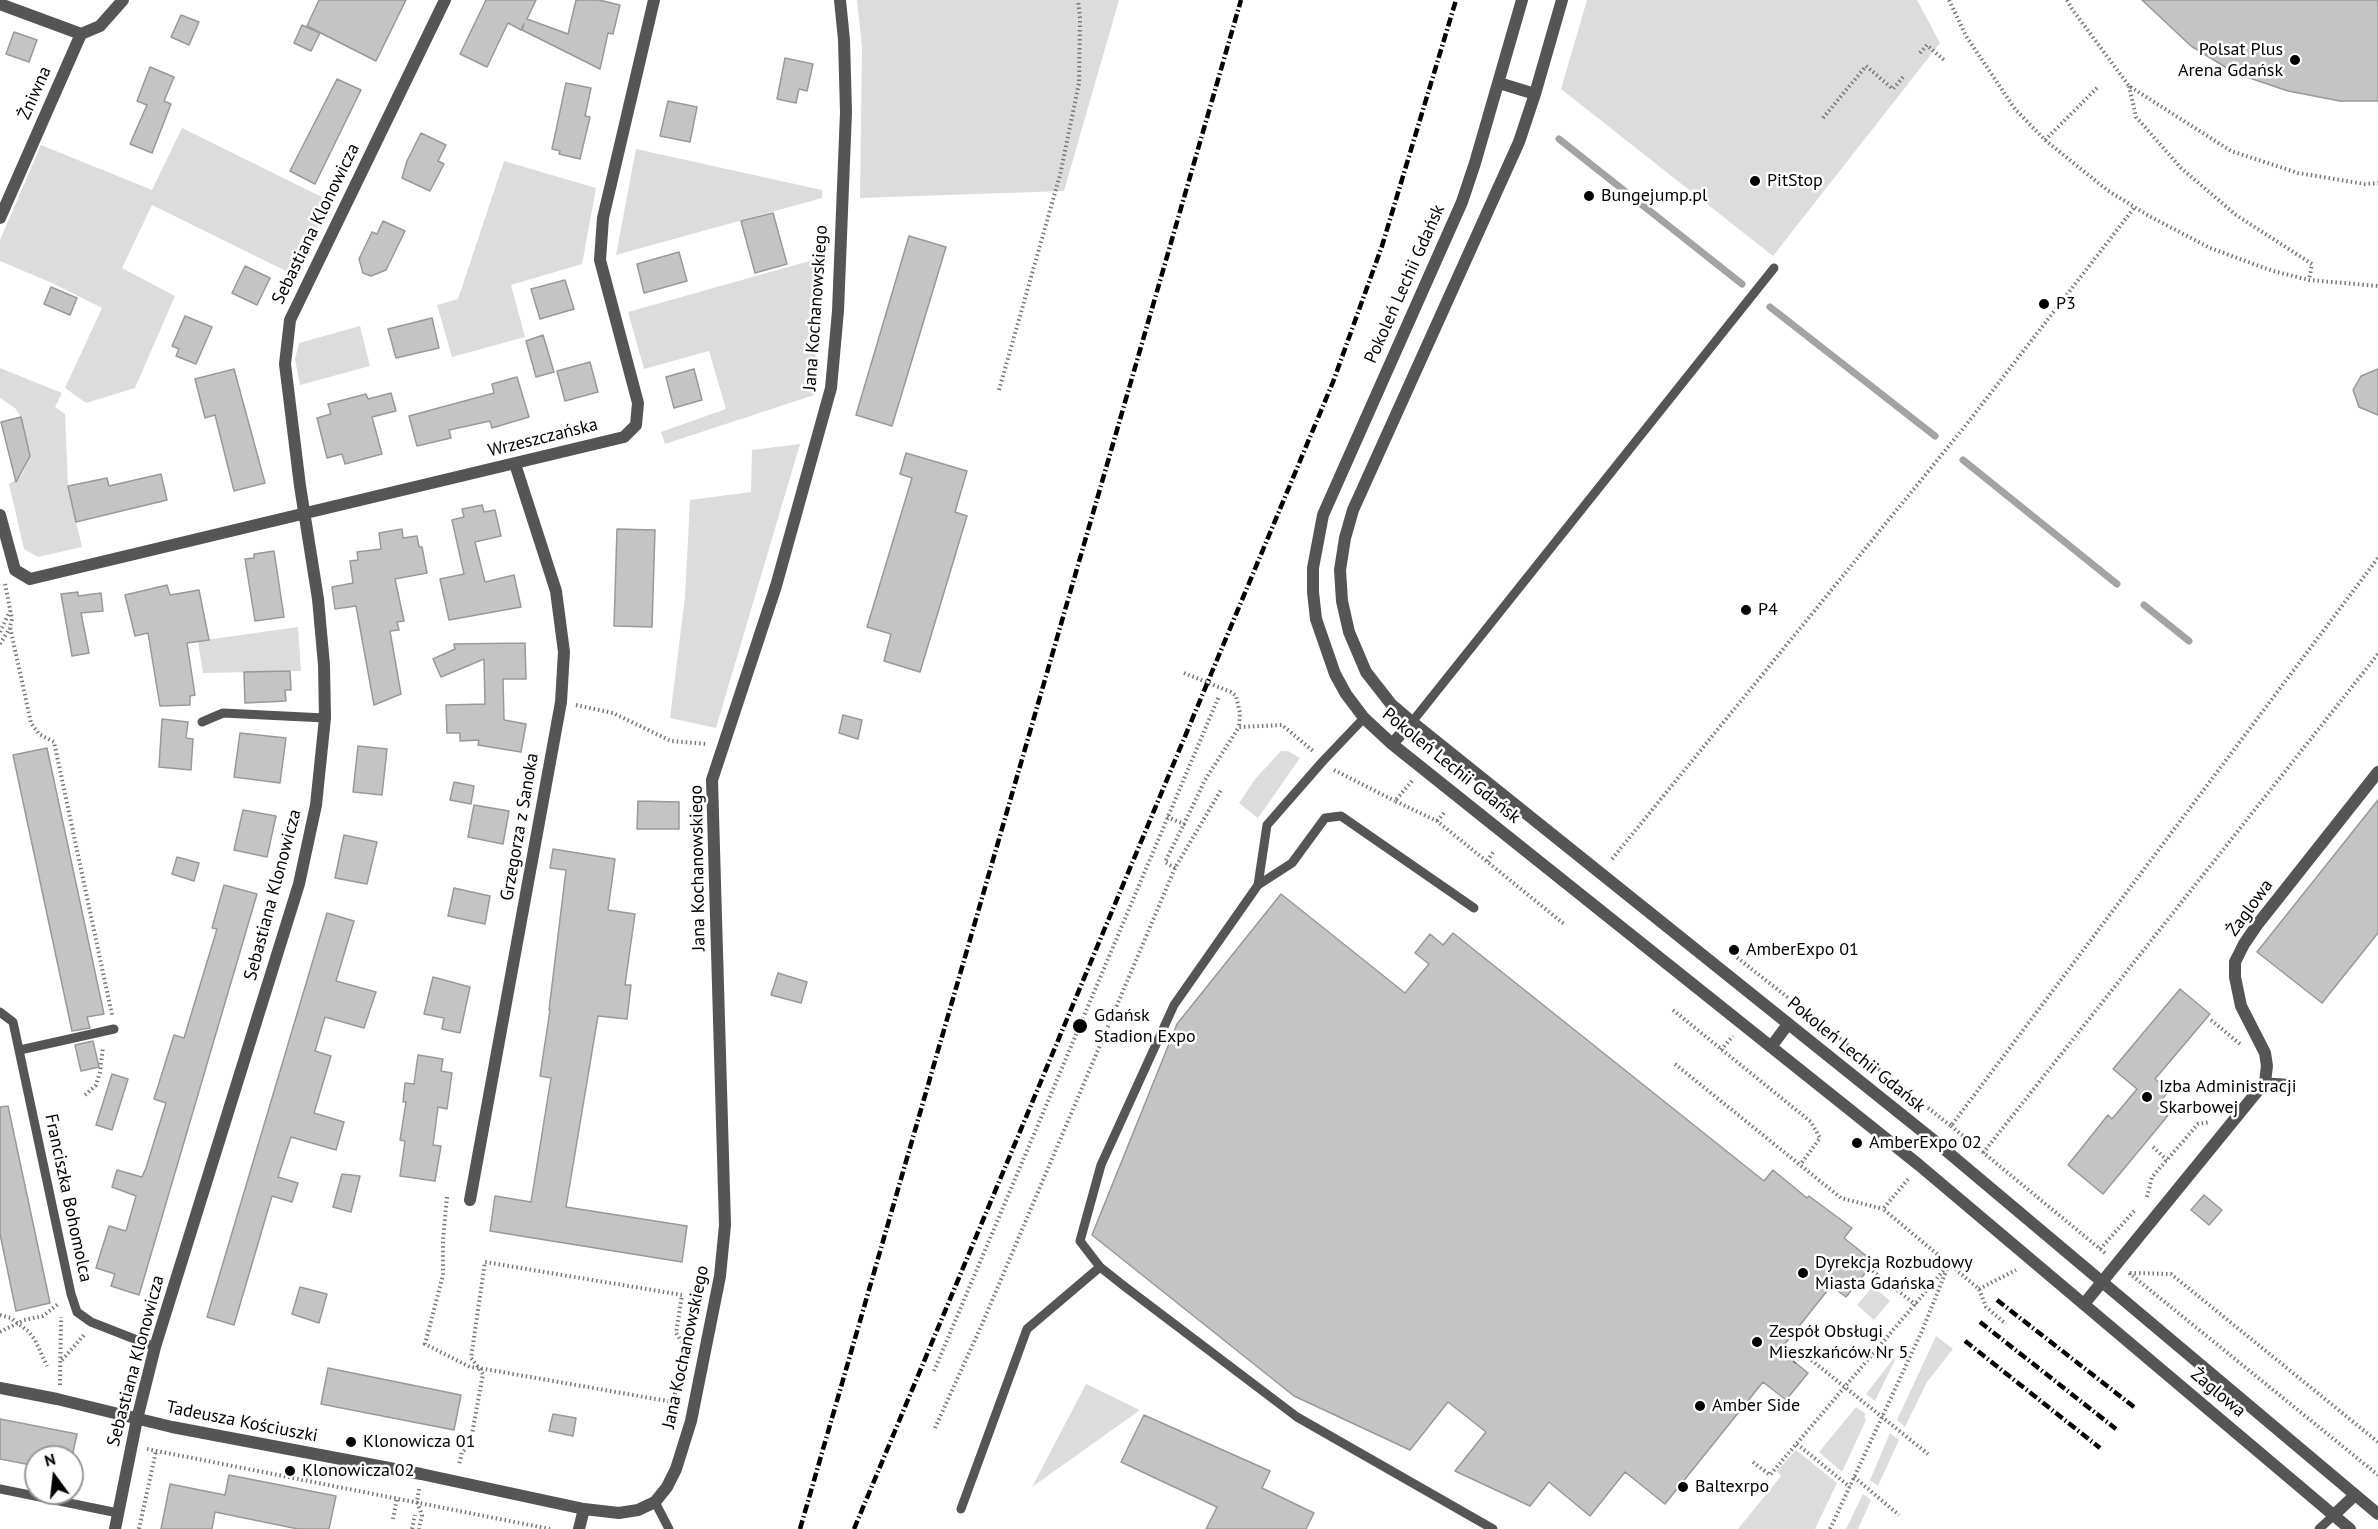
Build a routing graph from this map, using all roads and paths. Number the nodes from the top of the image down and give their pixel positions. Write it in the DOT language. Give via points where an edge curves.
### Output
graph roads {
  1 [pos="123,0"];
  2 [pos="445,0"];
  3 [pos="654,0"];
  4 [pos="840,0"];
  5 [pos="1078,0"];
  6 [pos="1522,0"];
  7 [pos="1562,0"];
  8 [pos="1949,0"];
  9 [pos="2067,0"];
  10 [pos="0,4"];
  11 [pos="81,34"];
  12 [pos="1920,53"];
  13 [pos="1945,61"];
  14 [pos="1903,77"];
  15 [pos="1498,83"];
  16 [pos="2129,86"];
  17 [pos="2098,87"];
  18 [pos="1535,94"];
  19 [pos="1823,118"];
  20 [pos="2045,140"];
  21 [pos="2378,183"];
  22 [pos="2134,208"];
  23 [pos="0,218"];
  24 [pos="1774,268"];
  25 [pos="2309,280"];
  26 [pos="2378,286"];
  27 [pos="999,390"];
  28 [pos="515,464"];
  29 [pos="304,512"];
  30 [pos="0,515"];
  31 [pos="2378,558"];
  32 [pos="5,582"];
  33 [pos="10,610"];
  34 [pos="10,627"];
  35 [pos="0,632"];
  36 [pos="0,644"];
  37 [pos="2378,654"];
  38 [pos="1184,673"];
  39 [pos="1219,696"];
  40 [pos="561,702"];
  41 [pos="325,718"];
  42 [pos="1364,718"];
  43 [pos="202,722"];
  44 [pos="1412,722"];
  45 [pos="1239,727"];
  46 [pos="724,744"];
  47 [pos="1392,744"];
  48 [pos="1323,761"];
  49 [pos="2378,772"];
  50 [pos="1409,784"];
  51 [pos="1221,790"];
  52 [pos="1395,801"];
  53 [pos="1445,812"];
  54 [pos="1167,817"];
  55 [pos="1437,821"];
  56 [pos="1184,824"];
  57 [pos="1494,851"];
  58 [pos="1612,859"];
  59 [pos="1486,861"];
  60 [pos="1175,868"];
  61 [pos="1258,885"];
  62 [pos="1474,908"];
  63 [pos="1564,924"];
  64 [pos="1673,1010"];
  65 [pos="0,1012"];
  66 [pos="2211,1020"];
  67 [pos="1788,1024"];
  68 [pos="114,1029"];
  69 [pos="103,1032"];
  70 [pos="1771,1047"];
  71 [pos="20,1050"];
  72 [pos="2245,1050"];
  73 [pos="1675,1064"];
  74 [pos="2265,1082"];
  75 [pos="2284,1083"];
  76 [pos="85,1095"];
  77 [pos="2216,1122"];
  78 [pos="1951,1126"];
  79 [pos="1945,1134"];
  80 [pos="2153,1147"];
  81 [pos="1983,1153"];
  82 [pos="2167,1160"];
  83 [pos="1800,1165"];
  84 [pos="1912,1174"];
  85 [pos="447,1197"];
  86 [pos="470,1200"];
  87 [pos="1882,1209"];
  88 [pos="2100,1249"];
  89 [pos="2118,1263"];
  90 [pos="1949,1264"];
  91 [pos="1100,1267"];
  92 [pos="1869,1268"];
  93 [pos="2016,1270"];
  94 [pos="2130,1273"];
  95 [pos="2103,1281"];
  96 [pos="482,1287"];
  97 [pos="487,1288"];
  98 [pos="1979,1289"];
  99 [pos="2084,1304"];
  100 [pos="1916,1305"];
  101 [pos="0,1315"];
  102 [pos="18,1323"];
  103 [pos="98,1324"];
  104 [pos="2006,1324"];
  105 [pos="0,1332"];
  106 [pos="155,1347"];
  107 [pos="61,1360"];
  108 [pos="1794,1362"];
  109 [pos="47,1366"];
  110 [pos="479,1368"];
  111 [pos="934,1371"];
  112 [pos="60,1385"];
  113 [pos="0,1388"];
  114 [pos="1845,1388"];
  115 [pos="1882,1418"];
  116 [pos="137,1419"];
  117 [pos="935,1428"];
  118 [pos="2378,1443"];
  119 [pos="1797,1444"];
  120 [pos="132,1446"];
  121 [pos="156,1451"];
  122 [pos="1928,1454"];
  123 [pos="1753,1462"];
  124 [pos="459,1466"];
  125 [pos="2378,1475"];
  126 [pos="1854,1477"];
  127 [pos="1850,1487"];
  128 [pos="0,1489"];
  129 [pos="2355,1495"];
  130 [pos="397,1498"];
  131 [pos="417,1502"];
  132 [pos="655,1502"];
  133 [pos="584,1509"];
  134 [pos="961,1509"];
  135 [pos="118,1513"];
  136 [pos="415,1515"];
  137 [pos="1899,1515"];
  138 [pos="2334,1515"];
  139 [pos="2378,1515"];
  140 [pos="393,1518"];
  141 [pos="115,1529"];
  142 [pos="139,1529"];
  143 [pos="412,1529"];
  144 [pos="419,1529"];
  145 [pos="550,1529"];
  146 [pos="579,1529"];
  147 [pos="669,1529"];
  148 [pos="1493,1529"];
  149 [pos="1830,1529"];
  150 [pos="2319,1529"];
  151 [pos="2350,1529"];
  1 -- 11 [label="street" via="100,26"];
  2 -- 29 [label="street, Sebastiana Klonowicza" via="290,320 285,364"];
  3 -- 28 [label="street, Wrzeszczańska" via="603,218 600,261 638,403 636,425 624,437"];
  4 -- 46 [label="street, Jana Kochanowskiego" via="846,112 831,388 776,586"];
  5 -- 27 [label="path" via="1079,83 1060,175"];
  6 -- 15 [label="street, Pokoleń Lechii Gdańsk"];
  7 -- 18 [label="street, Pokoleń Lechii Gdańsk"];
  8 -- 20 [label="path" via="1966,36 2015,109"];
  9 -- 16 [label="path"];
  10 -- 11 [label="street"];
  11 -- 23 [label="street, Żniwna"];
  12 -- 13 [label="path" via="1927,45"];
  14 -- 19 [label="path" via="1893,89 1866,66"];
  15 -- 18 [label="street"];
  15 -- 42 [label="street, Pokoleń Lechii Gdańsk" via="1462,202 1323,514 1316,541 1313,592 1323,645 1346,694"];
  16 -- 21 [label="path" via="2231,151 2298,173"];
  16 -- 25 [label="path" via="2136,117 2181,168 2236,215 2312,264"];
  17 -- 20 [label="path"];
  18 -- 44 [label="street, Pokoleń Lechii Gdańsk" via="1519,142 1353,510 1345,538 1340,570 1348,632 1377,689"];
  20 -- 22 [label="path"];
  22 -- 25 [label="path" via="2210,248"];
  22 -- 58 [label="path" via="1966,425"];
  24 -- 44 [label="lane"];
  25 -- 26 [label="path"];
  28 -- 29 [label="street, Wrzeszczańska"];
  28 -- 40 [label="street, Grzegorza z Sanoka" via="556,591 564,652"];
  29 -- 30 [label="street, Wrzeszczańska" via="30,579 15,570"];
  29 -- 41 [label="street, Sebastiana Klonowicza" via="319,608"];
  31 -- 78 [label="path"];
  32 -- 33 [label="path"];
  33 -- 34 [label="path"];
  33 -- 35 [label="path"];
  34 -- 36 [label="path"];
  34 -- 68 [label="path" via="31,723 39,734 54,742"];
  37 -- 81 [label="path"];
  38 -- 45 [label="path" via="1232,692 1240,713"];
  39 -- 54 [label="path"];
  40 -- 46 [label="path" via="613,713 671,741"];
  40 -- 86 [label="street, Grzegorza z Sanoka"];
  41 -- 43 [label="lane" via="223,713"];
  41 -- 106 [label="street, Sebastiana Klonowicza" via="316,805 299,884"];
  42 -- 47 [label="street, Pokoleń Lechii Gdańsk"];
  42 -- 48 [label="lane"];
  44 -- 47 [label="street"];
  44 -- 67 [label="street, Pokoleń Lechii Gdańsk"];
  45 -- 48 [label="path" via="1282,725"];
  45 -- 56 [label="path" via="1205,780"];
  46 -- 132 [label="street, Jana Kochanowskiego" via="712,780 724,1235 712,1324 691,1421 676,1469"];
  47 -- 70 [label="street, Pokoleń Lechii Gdańsk"];
  48 -- 52 [label="path"];
  48 -- 61 [label="lane" via="1267,825"];
  49 -- 74 [label="street, Żaglowa" via="2258,925 2235,962 2241,1006 2265,1053"];
  50 -- 52 [label="path"];
  51 -- 60 [label="path"];
  52 -- 55 [label="path"];
  53 -- 55 [label="path"];
  54 -- 56 [label="path"];
  54 -- 111 [label="path"];
  55 -- 59 [label="path"];
  56 -- 60 [label="path" via="1165,862"];
  57 -- 59 [label="path"];
  59 -- 63 [label="path"];
  60 -- 117 [label="path"];
  61 -- 62 [label="lane" via="1292,863 1325,818 1341,816"];
  61 -- 91 [label="lane" via="1174,1005 1101,1164 1080,1241"];
  64 -- 83 [label="path" via="1811,1122 1820,1138"];
  65 -- 71 [label="lane, Franciszka Bohomolca" via="13,1022"];
  66 -- 72 [label="path"];
  67 -- 70 [label="street"];
  67 -- 95 [label="street, Pokoleń Lechii Gdańsk"];
  68 -- 69 [label="lane"];
  69 -- 71 [label="lane"];
  69 -- 76 [label="path" via="100,1072 96,1085"];
  70 -- 99 [label="street, Pokoleń Lechii Gdańsk"];
  71 -- 103 [label="lane, Franciszka Bohomolca" via="71,1294 77,1312"];
  73 -- 83 [label="path"];
  74 -- 75 [label="lane"];
  74 -- 89 [label="street"];
  77 -- 82 [label="path" via="2198,1124"];
  78 -- 79 [label="path"];
  78 -- 81 [label="path"];
  80 -- 82 [label="path"];
  81 -- 88 [label="path"];
  82 -- 88 [label="path" via="2152,1177 2149,1196"];
  83 -- 87 [label="path" via="1840,1198"];
  84 -- 87 [label="path"];
  85 -- 110 [label="path" via="443,1275 425,1344"];
  87 -- 90 [label="path"];
  88 -- 89 [label="path"];
  89 -- 94 [label="path"];
  89 -- 95 [label="street"];
  90 -- 98 [label="path"];
  90 -- 100 [label="path"];
  90 -- 115 [label="path"];
  91 -- 134 [label="lane" via="1027,1329"];
  91 -- 148 [label="lane" via="1297,1417"];
  92 -- 100 [label="path"];
  93 -- 98 [label="path"];
  94 -- 118 [label="path" via="2171,1274"];
  94 -- 125 [label="path"];
  95 -- 99 [label="street"];
  95 -- 129 [label="street, Żaglowa"];
  96 -- 97 [label="path"];
  96 -- 110 [label="path" via="471,1358"];
  96 -- 110 [label="path" via="485,1262 682,1295 676,1333 686,1347 673,1402"];
  98 -- 104 [label="path" via="1986,1307"];
  99 -- 138 [label="street, Żaglowa"];
  100 -- 114 [label="path"];
  101 -- 102 [label="path"];
  102 -- 105 [label="path"];
  102 -- 107 [label="path" via="43,1316 61,1300"];
  102 -- 109 [label="path" via="35,1340"];
  103 -- 106 [label="lane, Franciszka Bohomolca"];
  103 -- 107 [label="path"];
  106 -- 116 [label="street, Sebastiana Klonowicza"];
  107 -- 112 [label="path"];
  108 -- 114 [label="path" via="1805,1354"];
  110 -- 124 [label="path" via="483,1374 470,1445 462,1452"];
  113 -- 116 [label="street, Tadeusza Kościuszki"];
  114 -- 115 [label="path"];
  114 -- 119 [label="path"];
  115 -- 122 [label="path"];
  115 -- 126 [label="path"];
  116 -- 120 [label="street, Sebastiana Klonowicza"];
  116 -- 133 [label="street, Tadeusza Kościuszki"];
  119 -- 123 [label="path" via="1770,1475"];
  119 -- 127 [label="path"];
  120 -- 121 [label="path"];
  120 -- 135 [label="street, Sebastiana Klonowicza"];
  121 -- 130 [label="path"];
  121 -- 142 [label="path"];
  126 -- 127 [label="path"];
  126 -- 137 [label="path"];
  127 -- 149 [label="path"];
  128 -- 135 [label="lane"];
  129 -- 138 [label="street"];
  129 -- 139 [label="street, Żaglowa"];
  130 -- 131 [label="path"];
  130 -- 140 [label="path"];
  131 -- 144 [label="path" via="422,1515"];
  131 -- 145 [label="path"];
  132 -- 133 [label="street" via="620,1514"];
  132 -- 147 [label="lane"];
  133 -- 146 [label="street"];
  135 -- 141 [label="street, Sebastiana Klonowicza"];
  136 -- 143 [label="path"];
  138 -- 150 [label="lane"];
  138 -- 151 [label="street, Żaglowa"];
}
